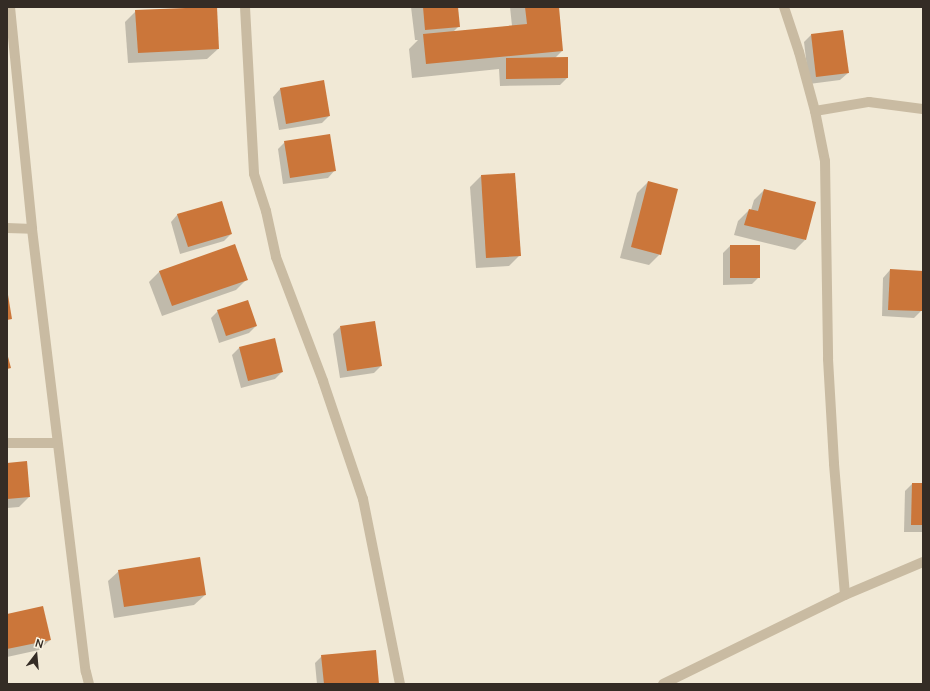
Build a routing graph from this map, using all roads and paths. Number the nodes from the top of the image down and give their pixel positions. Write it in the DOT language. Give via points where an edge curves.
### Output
graph roads {
  1 [pos="10,7"];
  2 [pos="245,7"];
  3 [pos="784,7"];
  4 [pos="923,108"];
  5 [pos="815,111"];
  6 [pos="7,228"];
  7 [pos="32,229"];
  8 [pos="7,443"];
  9 [pos="57,443"];
  10 [pos="923,562"];
  11 [pos="845,595"];
  12 [pos="89,684"];
  13 [pos="400,684"];
  14 [pos="663,684"];
  1 -- 7 [label="street"];
  2 -- 13 [label="street" via="254,174 266,211 276,257 323,381 363,499"];
  3 -- 5 [label="street"];
  4 -- 5 [label="street" via="869,102"];
  5 -- 11 [label="street" via="825,161 828,360"];
  6 -- 7 [label="street"];
  7 -- 9 [label="street"];
  8 -- 9 [label="street"];
  9 -- 12 [label="street"];
  10 -- 11 [label="street"];
  11 -- 14 [label="street"];
}
